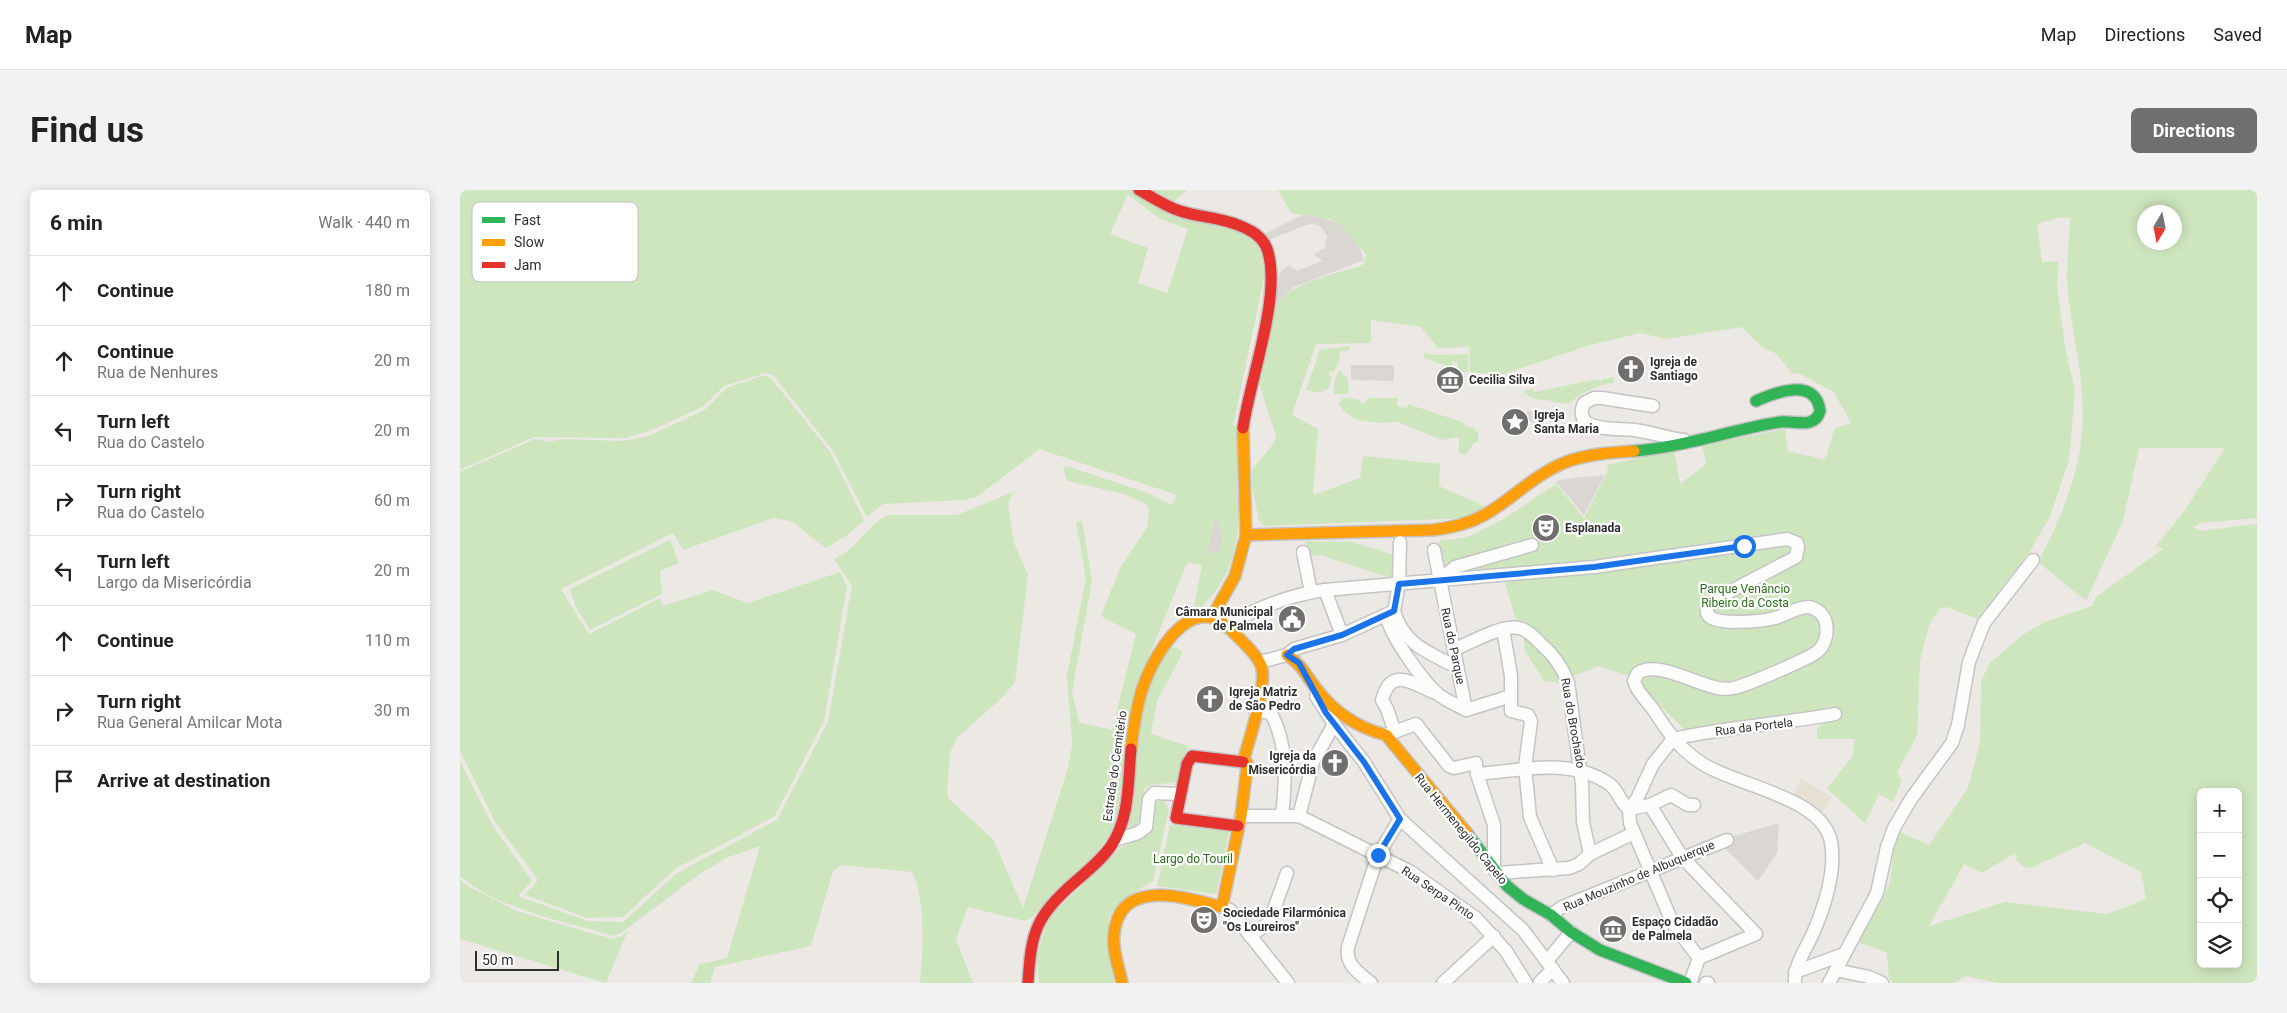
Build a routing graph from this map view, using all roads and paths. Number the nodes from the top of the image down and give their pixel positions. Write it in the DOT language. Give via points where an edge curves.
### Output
graph roads {
  1 [pos="1139,190"];
  2 [pos="1756,401"];
  3 [pos="1653,406"];
  4 [pos="1696,441"];
  5 [pos="1246,535"];
  6 [pos="1400,542"];
  7 [pos="1532,545"];
  8 [pos="1434,550"];
  9 [pos="1303,552"];
  10 [pos="2033,560"];
  11 [pos="1439,581"];
  12 [pos="1399,584"];
  13 [pos="1325,590"];
  14 [pos="1311,592"];
  15 [pos="1394,611"];
  16 [pos="1212,617"];
  17 [pos="1226,626"];
  18 [pos="1503,629"];
  19 [pos="1342,635"];
  20 [pos="1454,650"];
  21 [pos="1287,655"];
  22 [pos="1260,662"];
  23 [pos="1457,667"];
  24 [pos="1305,671"];
  25 [pos="1438,694"];
  26 [pos="1512,696"];
  27 [pos="1255,710"];
  28 [pos="1466,710"];
  29 [pos="1835,714"];
  30 [pos="1334,724"];
  31 [pos="1386,734"];
  32 [pos="1673,739"];
  33 [pos="1243,762"];
  34 [pos="1525,767"];
  35 [pos="1476,768"];
  36 [pos="1581,772"];
  37 [pos="1180,794"];
  38 [pos="1650,804"];
  39 [pos="1694,805"];
  40 [pos="1629,809"];
  41 [pos="1282,815"];
  42 [pos="1298,816"];
  43 [pos="1400,819"];
  44 [pos="1239,821"];
  45 [pos="1634,833"];
  46 [pos="1115,840"];
  47 [pos="1727,840"];
  48 [pos="1590,854"];
  49 [pos="1378,855"];
  50 [pos="1682,857"];
  51 [pos="1553,870"];
  52 [pos="1496,871"];
  53 [pos="1287,873"];
  54 [pos="1650,873"];
  55 [pos="1222,907"];
  56 [pos="1551,915"];
  57 [pos="1571,932"];
  58 [pos="1250,936"];
  59 [pos="1494,936"];
  60 [pos="1844,954"];
  61 [pos="1700,958"];
  62 [pos="1550,965"];
  63 [pos="1836,970"];
  64 [pos="1795,978"];
  65 [pos="1540,982"];
  66 [pos="1028,983"];
  67 [pos="1122,983"];
  68 [pos="1288,983"];
  69 [pos="1372,983"];
  70 [pos="1443,983"];
  71 [pos="1526,983"];
  72 [pos="1563,983"];
  73 [pos="1686,983"];
  74 [pos="1690,983"];
  75 [pos="1829,983"];
  76 [pos="1882,983"];
  1 -- 5 [label="street" via="1176,210 1232,223 1258,236 1272,262 1268,309 1244,421"];
  2 -- 4 [label="street" via="1780,391 1803,390 1817,399 1819,414 1810,422 1782,422"];
  3 -- 4 [label="street" via="1594,398 1584,403 1581,414 1594,427"];
  4 -- 5 [label="street" via="1577,459 1559,465 1476,521 1456,528"];
  5 -- 16 [label="street" via="1238,568"];
  6 -- 12 [label="street"];
  7 -- 11 [label="street" via="1455,567"];
  8 -- 11 [label="street, Rua do Parque"];
  9 -- 14 [label="street"];
  10 -- 60 [label="street" via="1984,623 1969,662 1952,743 1894,828 1877,893"];
  11 -- 12 [label="street"];
  11 -- 20 [label="street, Rua do Parque"];
  11 -- 32 [label="street" via="1594,567 1787,539 1797,543 1796,557 1714,600 1707,608 1707,614 1715,621 1730,621 1775,618 1807,607 1814,609 1826,622 1826,637 1818,651 1734,688 1709,686 1663,671 1642,670 1635,676 1638,690"];
  12 -- 13 [label="street"];
  12 -- 15 [label="street"];
  13 -- 14 [label="street"];
  13 -- 19 [label="street"];
  14 -- 17 [label="street" via="1262,606"];
  15 -- 19 [label="street"];
  15 -- 23 [label="street" via="1406,636"];
  15 -- 25 [label="street" via="1388,621 1390,627 1409,660"];
  16 -- 17 [label="street"];
  16 -- 46 [label="street, Estrada do Cemitério" via="1191,619 1177,629 1164,644 1144,684 1134,724 1124,811"];
  17 -- 22 [label="street"];
  18 -- 20 [label="street"];
  18 -- 26 [label="street"];
  18 -- 36 [label="street, Rua do Brochado" via="1519,628 1528,632 1563,670 1568,682"];
  19 -- 21 [label="street" via="1294,649"];
  20 -- 23 [label="street, Rua do Parque"];
  21 -- 22 [label="street"];
  21 -- 24 [label="street, Rua Hermenegildo Capelo"];
  22 -- 27 [label="street" via="1262,672"];
  23 -- 28 [label="street, Rua do Parque"];
  24 -- 30 [label="street" via="1318,700"];
  24 -- 31 [label="street, Rua Hermenegildo Capelo" via="1337,710"];
  25 -- 28 [label="street"];
  25 -- 31 [label="street" via="1403,678 1396,680 1382,700 1387,709"];
  26 -- 28 [label="street"];
  26 -- 34 [label="street" via="1511,711 1528,715 1531,722"];
  27 -- 33 [label="street"];
  27 -- 41 [label="street" via="1271,713 1282,736 1285,788"];
  29 -- 32 [label="street, Rua da Portela"];
  30 -- 42 [label="street" via="1313,762"];
  30 -- 43 [label="street" via="1364,762"];
  31 -- 35 [label="street" via="1416,724 1449,766"];
  31 -- 52 [label="street, Rua Hermenegildo Capelo"];
  32 -- 40 [label="street" via="1652,764 1637,799"];
  32 -- 64 [label="street" via="1713,770 1798,804 1826,829 1832,852 1830,878 1815,930"];
  33 -- 37 [label="street" via="1192,756"];
  33 -- 44 [label="street" via="1247,763 1247,768"];
  34 -- 35 [label="street" via="1499,773"];
  34 -- 36 [label="street" via="1570,768"];
  34 -- 51 [label="street" via="1530,817"];
  35 -- 52 [label="street" via="1494,825"];
  36 -- 40 [label="street" via="1610,784 1621,804"];
  36 -- 48 [label="street, Rua do Brochado" via="1583,822"];
  37 -- 44 [label="street" via="1176,818"];
  37 -- 46 [label="street" via="1154,793 1149,799 1146,826 1138,833"];
  38 -- 39 [label="street" via="1671,795"];
  38 -- 40 [label="street"];
  38 -- 50 [label="street"];
  40 -- 45 [label="street"];
  41 -- 42 [label="street, Rua Serpa Pinto"];
  41 -- 44 [label="street, Rua Serpa Pinto"];
  42 -- 49 [label="street, Rua Serpa Pinto"];
  43 -- 49 [label="street"];
  43 -- 62 [label="street" via="1523,930"];
  44 -- 55 [label="street"];
  45 -- 48 [label="street"];
  45 -- 54 [label="street"];
  46 -- 66 [label="street, Estrada do Cemitério" via="1103,856 1044,912 1033,937"];
  47 -- 50 [label="street, Rua Mouzinho de Albuquerque"];
  48 -- 51 [label="street" via="1579,864"];
  49 -- 59 [label="street, Rua Serpa Pinto" via="1411,872 1447,897"];
  49 -- 69 [label="street" via="1347,952 1354,968"];
  50 -- 54 [label="street, Rua Mouzinho de Albuquerque"];
  50 -- 61 [label="street" via="1756,934"];
  51 -- 52 [label="street"];
  52 -- 56 [label="street, Rua Hermenegildo Capelo" via="1523,899"];
  53 -- 58 [label="street" via="1269,923"];
  54 -- 56 [label="street, Rua Mouzinho de Albuquerque" via="1562,907"];
  54 -- 61 [label="street" via="1674,924"];
  55 -- 58 [label="street" via="1230,910"];
  55 -- 67 [label="street" via="1160,896 1142,896 1130,903 1117,920 1114,935"];
  56 -- 57 [label="street, Rua Hermenegildo Capelo"];
  57 -- 62 [label="street"];
  57 -- 73 [label="street, Rua Hermenegildo Capelo" via="1600,950"];
  58 -- 68 [label="street"];
  59 -- 70 [label="street"];
  59 -- 71 [label="street, Rua Serpa Pinto"];
  60 -- 63 [label="street"];
  60 -- 64 [label="street"];
  61 -- 74 [label="street"];
  62 -- 65 [label="street"];
  62 -- 72 [label="street"];
  63 -- 75 [label="street"];
  63 -- 76 [label="street"];
}
